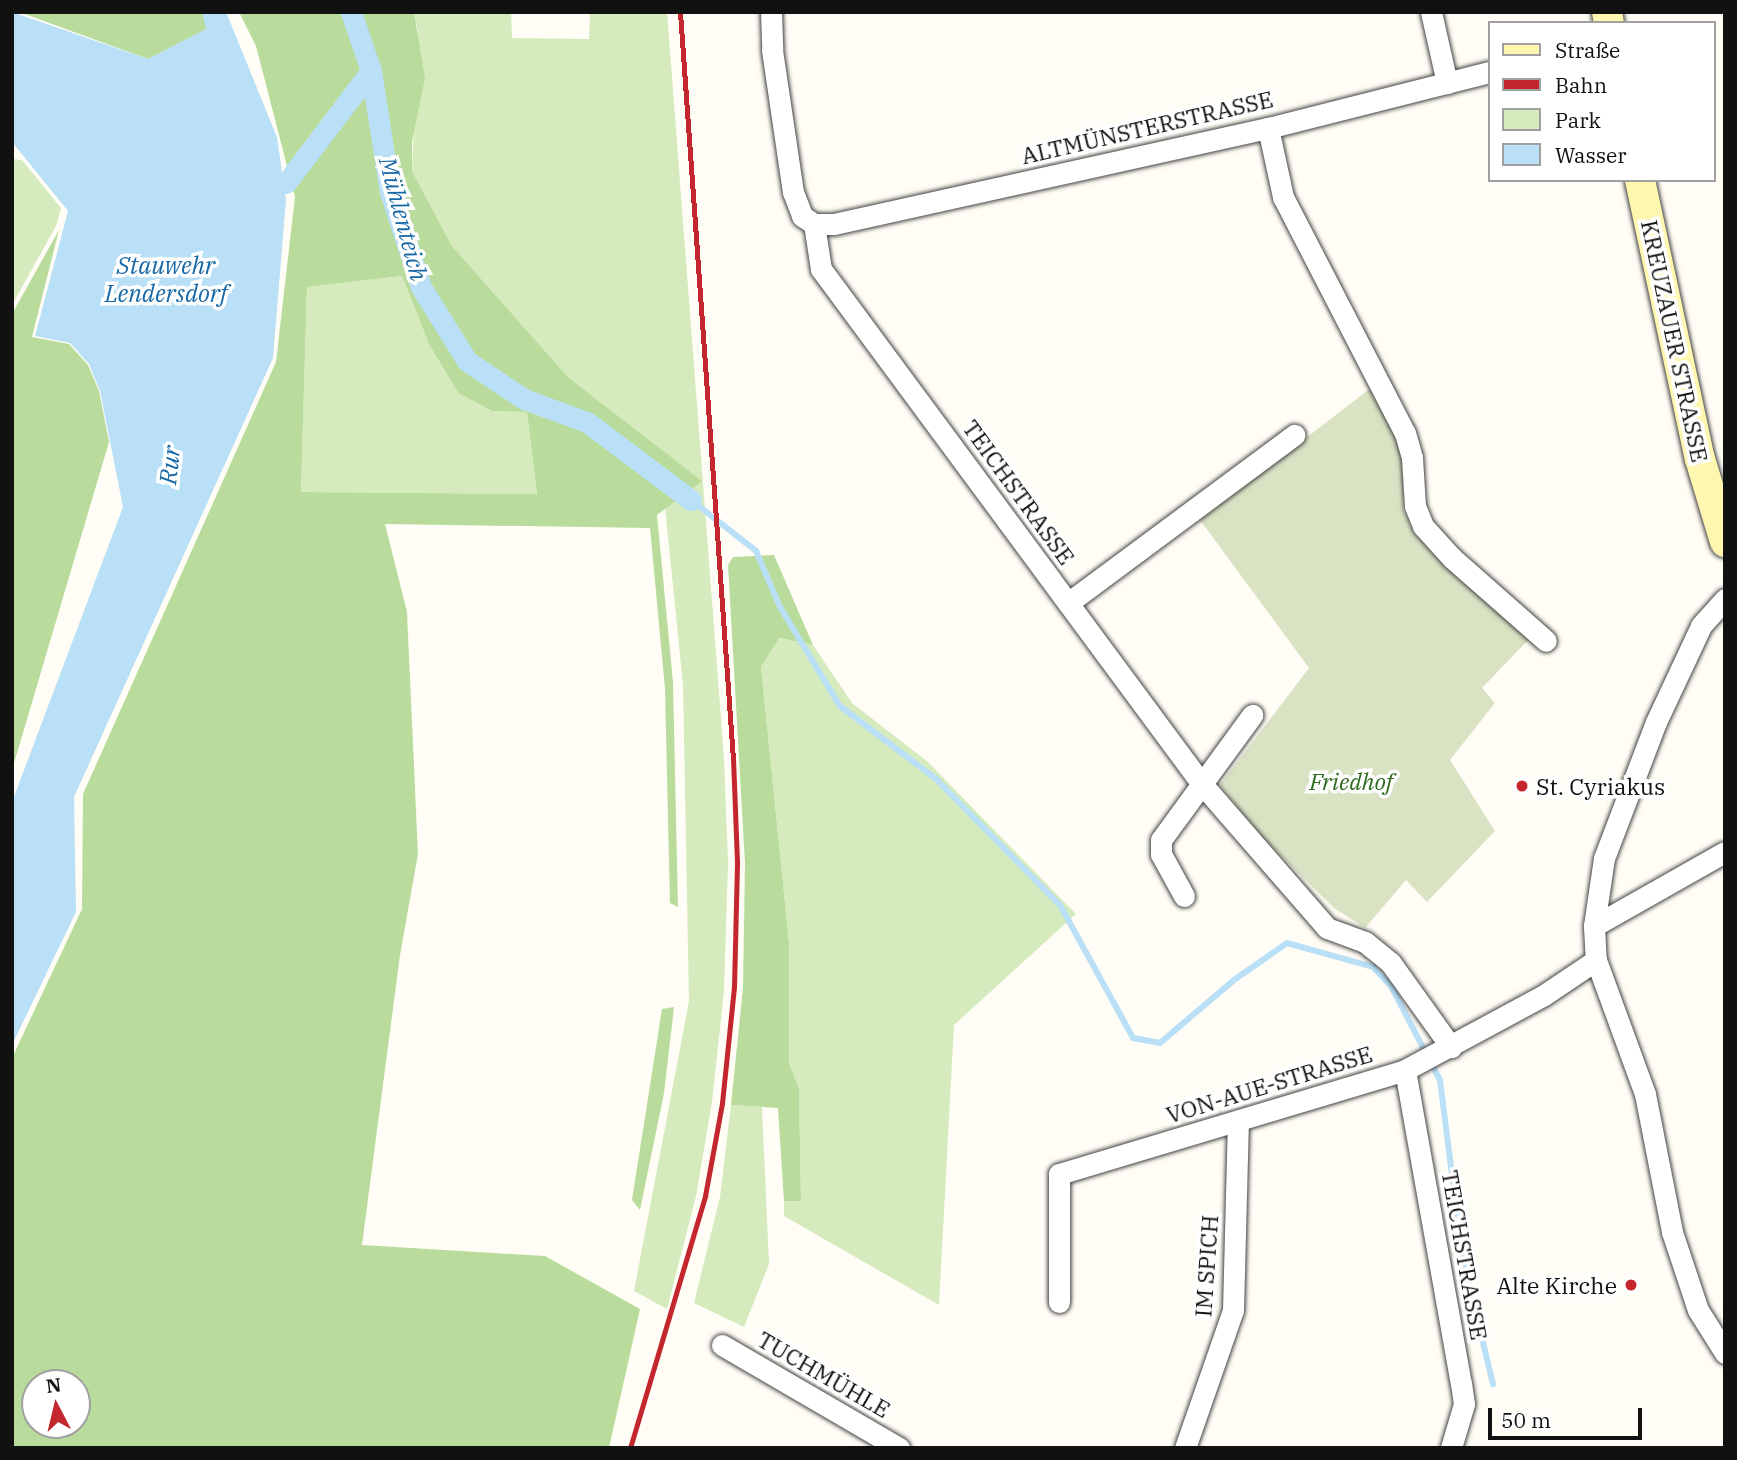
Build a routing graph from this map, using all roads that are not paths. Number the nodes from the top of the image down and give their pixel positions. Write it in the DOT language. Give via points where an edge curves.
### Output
graph roads {
  1 [pos="771,12"];
  2 [pos="1431,12"];
  3 [pos="1488,73"];
  4 [pos="1447,83"];
  5 [pos="1268,128"];
  6 [pos="1640,182"];
  7 [pos="814,224"];
  8 [pos="1294,435"];
  9 [pos="1725,542"];
  10 [pos="1725,598"];
  11 [pos="1068,603"];
  12 [pos="1546,641"];
  13 [pos="1252,715"];
  14 [pos="1201,783"];
  15 [pos="1725,852"];
  16 [pos="1184,896"];
  17 [pos="1594,926"];
  18 [pos="1596,960"];
  19 [pos="1446,1049"];
  20 [pos="1413,1066"];
  21 [pos="1238,1122"];
  22 [pos="1059,1302"];
  23 [pos="722,1345"];
  24 [pos="1725,1353"];
  25 [pos="899,1448"];
  26 [pos="1185,1448"];
  27 [pos="1451,1448"];
  1 -- 7 [label="street" via="772,50 793,192 802,216"];
  2 -- 4 [label="street"];
  3 -- 4 [label="street, ALTMÜNSTERSTRASSE"];
  4 -- 5 [label="street, ALTMÜNSTERSTRASSE"];
  5 -- 7 [label="street, ALTMÜNSTERSTRASSE" via="834,224"];
  5 -- 12 [label="street" via="1283,197 1405,433 1412,458 1415,506 1423,526 1451,558"];
  6 -- 9 [label="main road, KREUZAUER STRASSE" via="1700,459"];
  7 -- 11 [label="street, TEICHSTRASSE" via="821,269"];
  8 -- 11 [label="street"];
  10 -- 17 [label="street" via="1701,626 1656,722 1604,858"];
  11 -- 14 [label="street, TEICHSTRASSE"];
  13 -- 14 [label="street"];
  14 -- 16 [label="street" via="1161,840 1161,854"];
  14 -- 19 [label="street, TEICHSTRASSE" via="1328,928 1365,942 1391,962"];
  15 -- 17 [label="street"];
  17 -- 18 [label="street"];
  18 -- 19 [label="street, VON-AUE-STRASSE"];
  18 -- 24 [label="street" via="1645,1094 1672,1232 1698,1310"];
  19 -- 20 [label="street, VON-AUE-STRASSE"];
  20 -- 21 [label="street, VON-AUE-STRASSE"];
  20 -- 27 [label="street, TEICHSTRASSE" via="1464,1404"];
  21 -- 22 [label="street, VON-AUE-STRASSE" via="1059,1174"];
  21 -- 26 [label="street, IM SPICH" via="1233,1310"];
  23 -- 25 [label="street, TUCHMÜHLE"];
}
